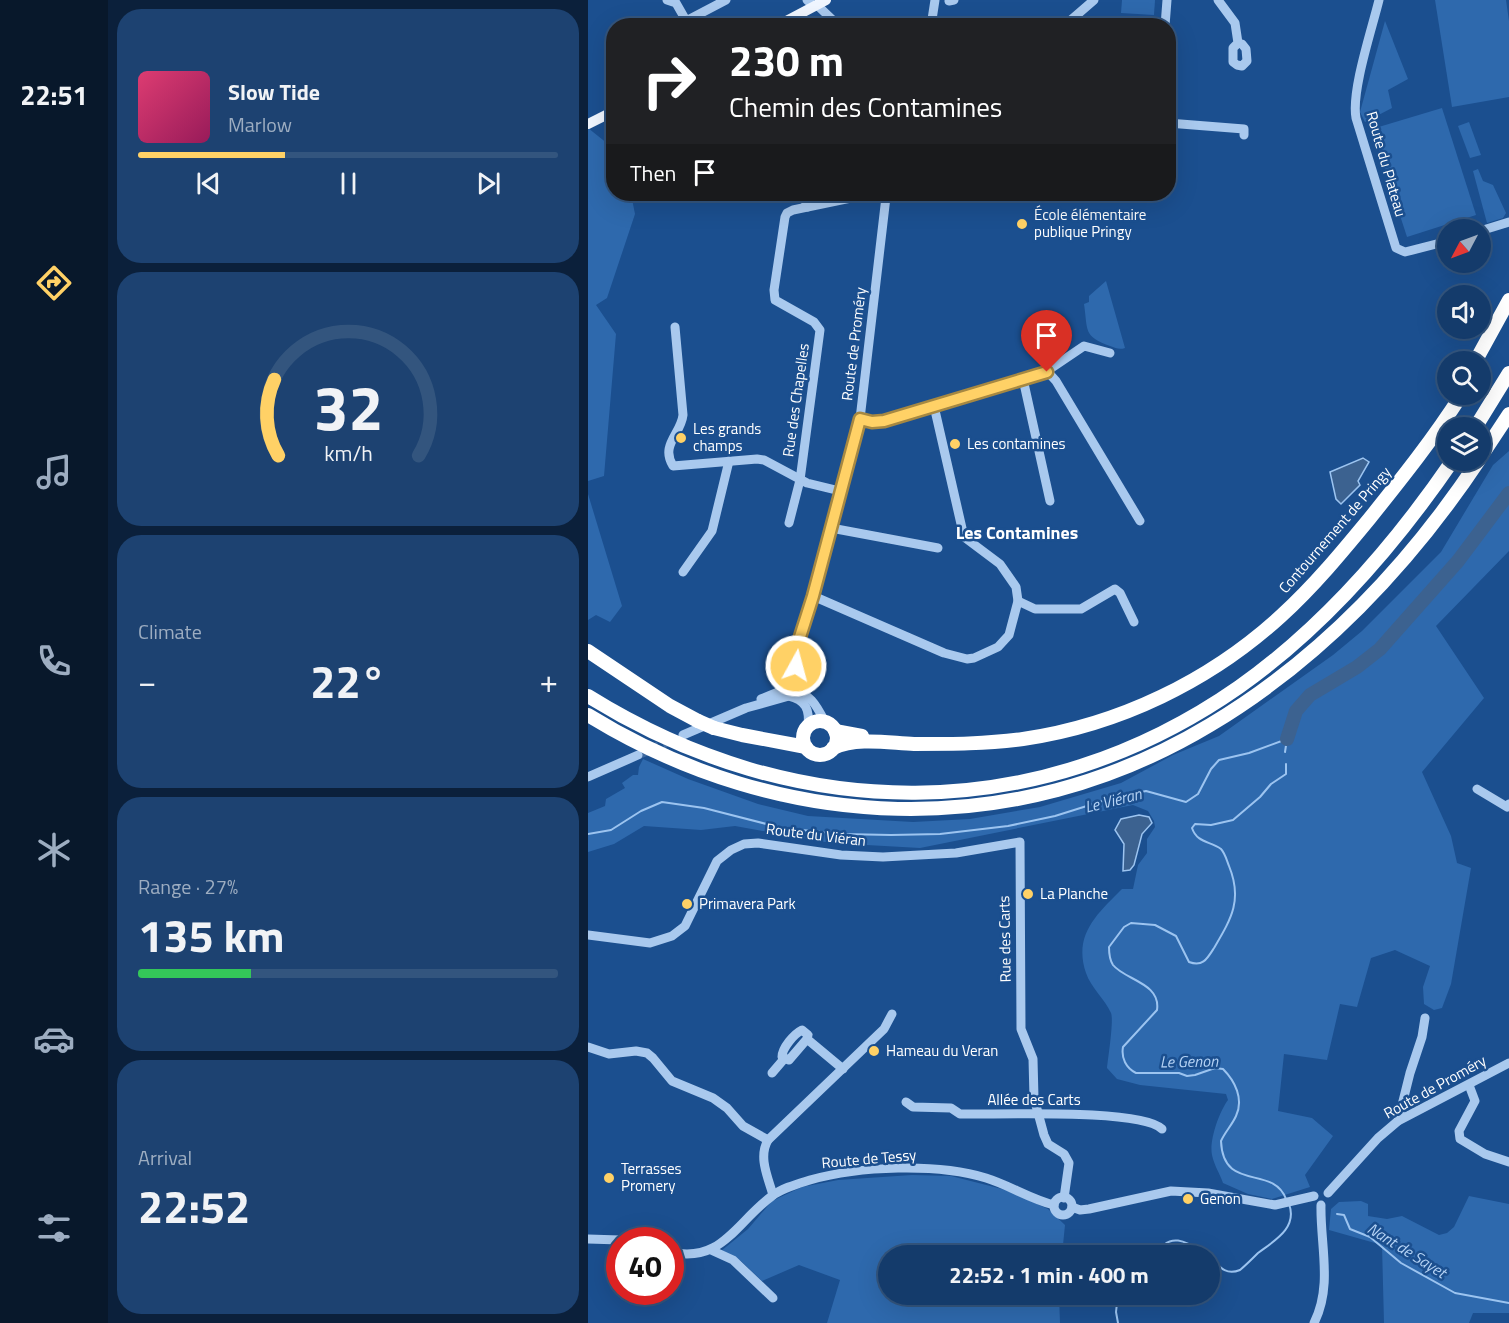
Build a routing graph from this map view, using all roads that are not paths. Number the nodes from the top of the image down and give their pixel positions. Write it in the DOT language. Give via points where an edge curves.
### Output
graph roads {
  1 [pos="667,0"];
  2 [pos="726,0"];
  3 [pos="934,0"];
  4 [pos="1094,0"];
  5 [pos="1167,0"];
  6 [pos="1218,0"];
  7 [pos="1379,0"];
  8 [pos="816,3"];
  9 [pos="684,18"];
  10 [pos="695,18"];
  11 [pos="791,18"];
  12 [pos="831,18"];
  13 [pos="933,18"];
  14 [pos="1073,18"];
  15 [pos="1166,18"];
  16 [pos="1238,44"];
  17 [pos="606,115"];
  18 [pos="588,124"];
  19 [pos="1176,124"];
  20 [pos="1244,135"];
  21 [pos="805,201"];
  22 [pos="837,201"];
  23 [pos="886,201"];
  24 [pos="808,207"];
  25 [pos="1509,222"];
  26 [pos="1491,228"];
  27 [pos="1437,244"];
  28 [pos="1509,300"];
  29 [pos="1509,314"];
  30 [pos="675,327"];
  31 [pos="1481,351"];
  32 [pos="1488,351"];
  33 [pos="1110,354"];
  34 [pos="1047,372"];
  35 [pos="1509,373"];
  36 [pos="1023,379"];
  37 [pos="1447,405"];
  38 [pos="1454,405"];
  39 [pos="934,406"];
  40 [pos="1509,414"];
  41 [pos="1482,417"];
  42 [pos="860,419"];
  43 [pos="1491,442"];
  44 [pos="729,461"];
  45 [pos="1445,471"];
  46 [pos="1471,471"];
  47 [pos="800,480"];
  48 [pos="840,491"];
  49 [pos="1050,501"];
  50 [pos="1140,521"];
  51 [pos="789,523"];
  52 [pos="831,528"];
  53 [pos="938,548"];
  54 [pos="683,572"];
  55 [pos="813,596"];
  56 [pos="1018,601"];
  57 [pos="1134,622"];
  58 [pos="588,651"];
  59 [pos="789,692"];
  60 [pos="588,696"];
  61 [pos="588,715"];
  62 [pos="830,726"];
  63 [pos="807,728"];
  64 [pos="683,735"];
  65 [pos="752,737"];
  66 [pos="806,747"];
  67 [pos="833,748"];
  68 [pos="638,755"];
  69 [pos="588,777"];
  70 [pos="1477,789"];
  71 [pos="1509,804"];
  72 [pos="1020,842"];
  73 [pos="588,935"];
  74 [pos="892,1014"];
  75 [pos="1425,1018"];
  76 [pos="588,1047"];
  77 [pos="1509,1063"];
  78 [pos="843,1069"];
  79 [pos="772,1073"];
  80 [pos="1469,1085"];
  81 [pos="906,1102"];
  82 [pos="1039,1114"];
  83 [pos="1398,1121"];
  84 [pos="1162,1129"];
  85 [pos="768,1140"];
  86 [pos="1509,1162"];
  87 [pos="1328,1193"];
  88 [pos="773,1195"];
  89 [pos="1314,1196"];
  90 [pos="1064,1198"];
  91 [pos="1054,1205"];
  92 [pos="1321,1205"];
  93 [pos="1072,1207"];
  94 [pos="588,1239"];
  95 [pos="606,1240"];
  96 [pos="711,1250"];
  97 [pos="684,1254"];
  98 [pos="772,1298"];
  99 [pos="1314,1323"];
  1 -- 9 [label="street" via="676,3"];
  2 -- 10 [label="street"];
  3 -- 13 [label="street"];
  4 -- 14 [label="street"];
  5 -- 15 [label="street"];
  6 -- 16 [label="street" via="1235,23"];
  7 -- 27 [label="street, Route du Plateau" via="1354,110 1396,248 1405,252"];
  8 -- 11 [label="main road"];
  8 -- 12 [label="street"];
  17 -- 18 [label="main road"];
  19 -- 20 [label="street" via="1244,129"];
  21 -- 24 [label="street"];
  22 -- 24 [label="street, Rue des Chapelles"];
  23 -- 42 [label="street, Route de Proméry"];
  24 -- 47 [label="street, Rue des Chapelles" via="793,210 785,217 774,296 778,304 814,322 820,330"];
  25 -- 26 [label="street"];
  28 -- 31 [label="highway"];
  29 -- 32 [label="highway"];
  30 -- 44 [label="street" via="683,415 669,444 669,460 673,465"];
  33 -- 34 [label="street" via="1084,346"];
  34 -- 36 [label="street"];
  34 -- 50 [label="street"];
  35 -- 41 [label="highway"];
  36 -- 39 [label="street"];
  36 -- 49 [label="street"];
  37 -- 62 [label="highway, Contournement de Pringy" via="1397,476 1300,589 1245,639 1170,686 1097,716 1011,734 960,738 858,736"];
  38 -- 67 [label="highway, Contournement de Pringy" via="1401,480 1306,592 1256,638 1164,696 1124,713 1041,736 980,743 854,742"];
  39 -- 42 [label="street" via="884,421"];
  39 -- 56 [label="street" via="964,537 1000,564 1016,587"];
  40 -- 43 [label="highway"];
  42 -- 48 [label="street, Route de Proméry"];
  44 -- 47 [label="street" via="764,460"];
  44 -- 54 [label="street" via="712,531"];
  45 -- 60 [label="highway" via="1365,573 1265,667 1169,729 1133,747 1065,771 1004,785 943,792 883,793 823,787 766,775 710,756 654,732"];
  46 -- 61 [label="highway" via="1384,581 1287,672 1234,711 1188,738 1080,784 1020,799 959,808 897,810 838,806 716,776 659,753"];
  47 -- 48 [label="street"];
  47 -- 51 [label="street, Rue des Chapelles"];
  48 -- 52 [label="street, Route de Proméry"];
  52 -- 53 [label="street"];
  52 -- 55 [label="street, Route de Proméry"];
  55 -- 56 [label="street" via="944,653 967,658 980,657 1004,642"];
  55 -- 59 [label="street, Route de Proméry"];
  56 -- 57 [label="street" via="1035,609 1082,609 1115,589"];
  58 -- 65 [label="highway, Contournement de Pringy, bridge" via="698,721"];
  59 -- 62 [label="street" via="811,699"];
  59 -- 63 [label="street" via="806,706"];
  59 -- 64 [label="street"];
  62 -- 63 [label="highway, Contournement de Pringy" via="815,722"];
  62 -- 67 [label="highway" via="837,738"];
  63 -- 65 [label="highway, Contournement de Pringy" via="789,735"];
  63 -- 66 [label="highway" via="803,739"];
  65 -- 66 [label="highway, Contournement de Pringy"];
  66 -- 67 [label="highway, Contournement de Pringy" via="820,754"];
  68 -- 69 [label="street"];
  70 -- 71 [label="street" via="1507,807"];
  72 -- 73 [label="street, Route du Viéran" via="956,853 883,858 744,844 717,861 685,926 672,936 650,943"];
  72 -- 82 [label="street, Rue des Carts" via="1021,1023 1033,1059"];
  74 -- 78 [label="street" via="884,1029"];
  75 -- 83 [label="street"];
  76 -- 85 [label="street" via="609,1054 647,1053 672,1081 713,1098 742,1125"];
  77 -- 80 [label="street, Route de Proméry"];
  78 -- 79 [label="street" via="807,1040 806,1033 799,1031"];
  78 -- 85 [label="street"];
  80 -- 83 [label="street, Route de Proméry"];
  80 -- 86 [label="street" via="1475,1101 1459,1131 1461,1139 1485,1154"];
  81 -- 82 [label="street, Allée des Carts" via="913,1107 951,1108 960,1114"];
  82 -- 84 [label="street, Allée des Carts" via="1084,1114 1151,1122"];
  82 -- 90 [label="street, Rue des Carts" via="1046,1140 1069,1163"];
  83 -- 87 [label="street, Route de Proméry"];
  85 -- 88 [label="street" via="763,1158"];
  87 -- 89 [label="street" via="1321,1190"];
  87 -- 92 [label="street" via="1329,1200"];
  88 -- 91 [label="street, Route de Tessy" via="828,1176 907,1168 977,1176"];
  88 -- 96 [label="street, Route de Tessy"];
  89 -- 92 [label="street"];
  89 -- 93 [label="street" via="1281,1204 1179,1191 1089,1209"];
  90 -- 91 [label="street" via="1057,1199"];
  90 -- 93 [label="street"];
  91 -- 93 [label="street" via="1057,1214 1063,1215"];
  92 -- 99 [label="street" via="1325,1278 1323,1301"];
  94 -- 95 [label="street"];
  96 -- 97 [label="street"];
  96 -- 98 [label="street" via="733,1260"];
}
